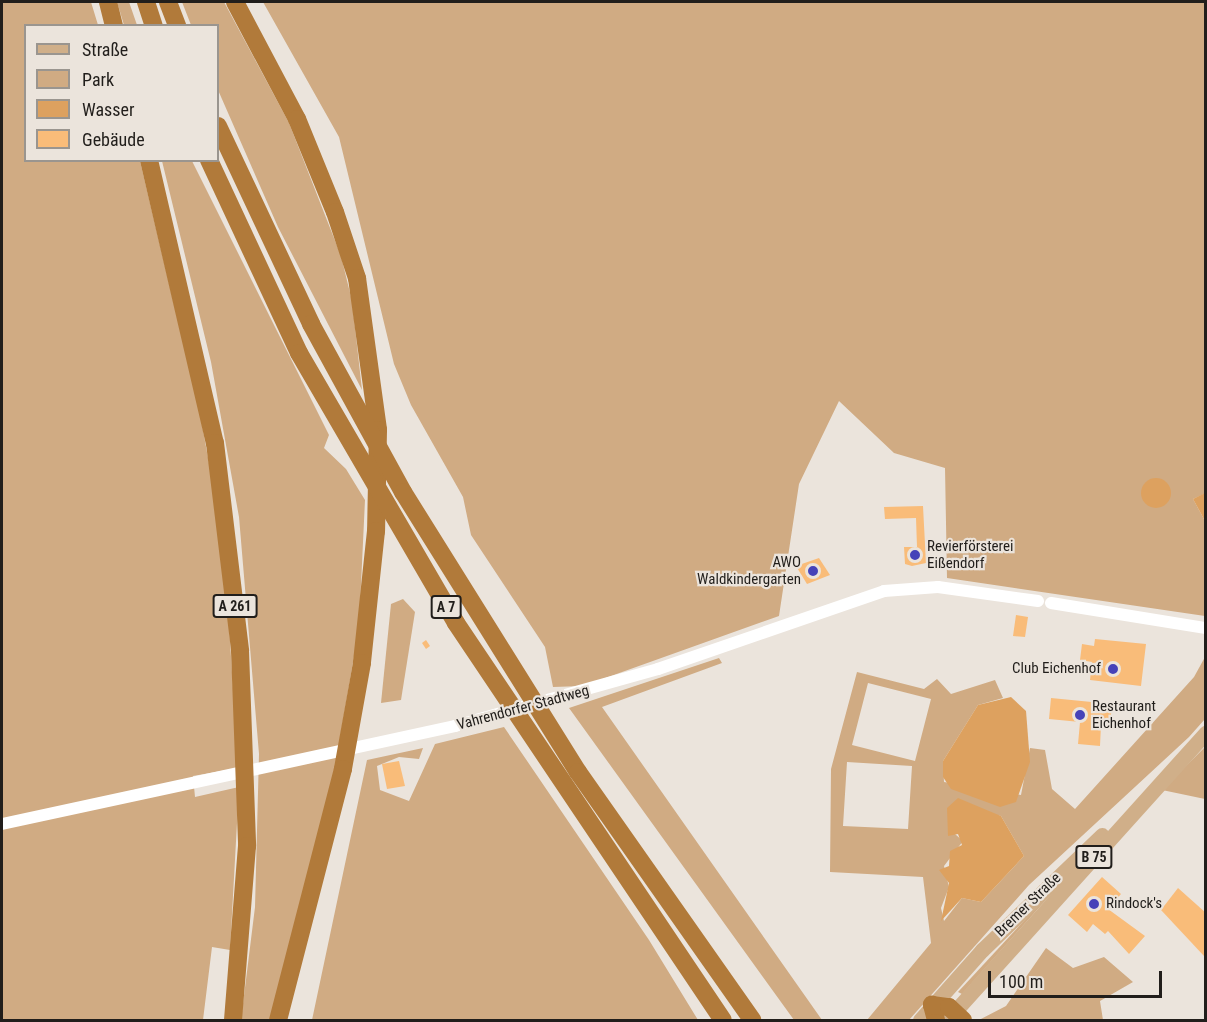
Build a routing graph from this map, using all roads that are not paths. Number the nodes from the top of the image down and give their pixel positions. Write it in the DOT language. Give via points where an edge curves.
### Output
graph roads {
  1 [pos="108,2"];
  2 [pos="146,2"];
  3 [pos="168,2"];
  4 [pos="235,2"];
  5 [pos="114,24"];
  6 [pos="153,24"];
  7 [pos="176,24"];
  8 [pos="219,128"];
  9 [pos="149,162"];
  10 [pos="210,162"];
  11 [pos="1038,601"];
  12 [pos="1051,603"];
  13 [pos="1206,628"];
  14 [pos="1206,732"];
  15 [pos="1146,799"];
  16 [pos="2,824"];
  17 [pos="934,1013"];
  18 [pos="955,1017"];
  19 [pos="233,1020"];
  20 [pos="278,1020"];
  21 [pos="723,1020"];
  22 [pos="752,1020"];
  23 [pos="920,1020"];
  1 -- 5 [label="highway"];
  2 -- 6 [label="highway"];
  3 -- 7 [label="highway"];
  4 -- 20 [label="highway" via="297,119 357,278 369,344 379,459 370,591 343,769"];
  8 -- 22 [label="highway, A 7" via="306,314 409,502 584,781"];
  9 -- 19 [label="highway, A 261" via="203,381 238,628 247,846"];
  10 -- 21 [label="highway, A 7" via="299,352 456,623"];
  11 -- 16 [label="street, Vahrendorfer Stadtweg" via="938,587 884,591 580,693 386,743"];
  12 -- 13 [label="street"];
  14 -- 15 [label="main road, Bremer Straße / B 75"];
  15 -- 17 [label="main road, Bremer Straße / B 75" via="1030,901"];
  15 -- 18 [label="main road, Bremer Straße / B 75"];
  17 -- 18 [label="highway"];
  17 -- 23 [label="main road, Bremer Straße / B 75"];
}
